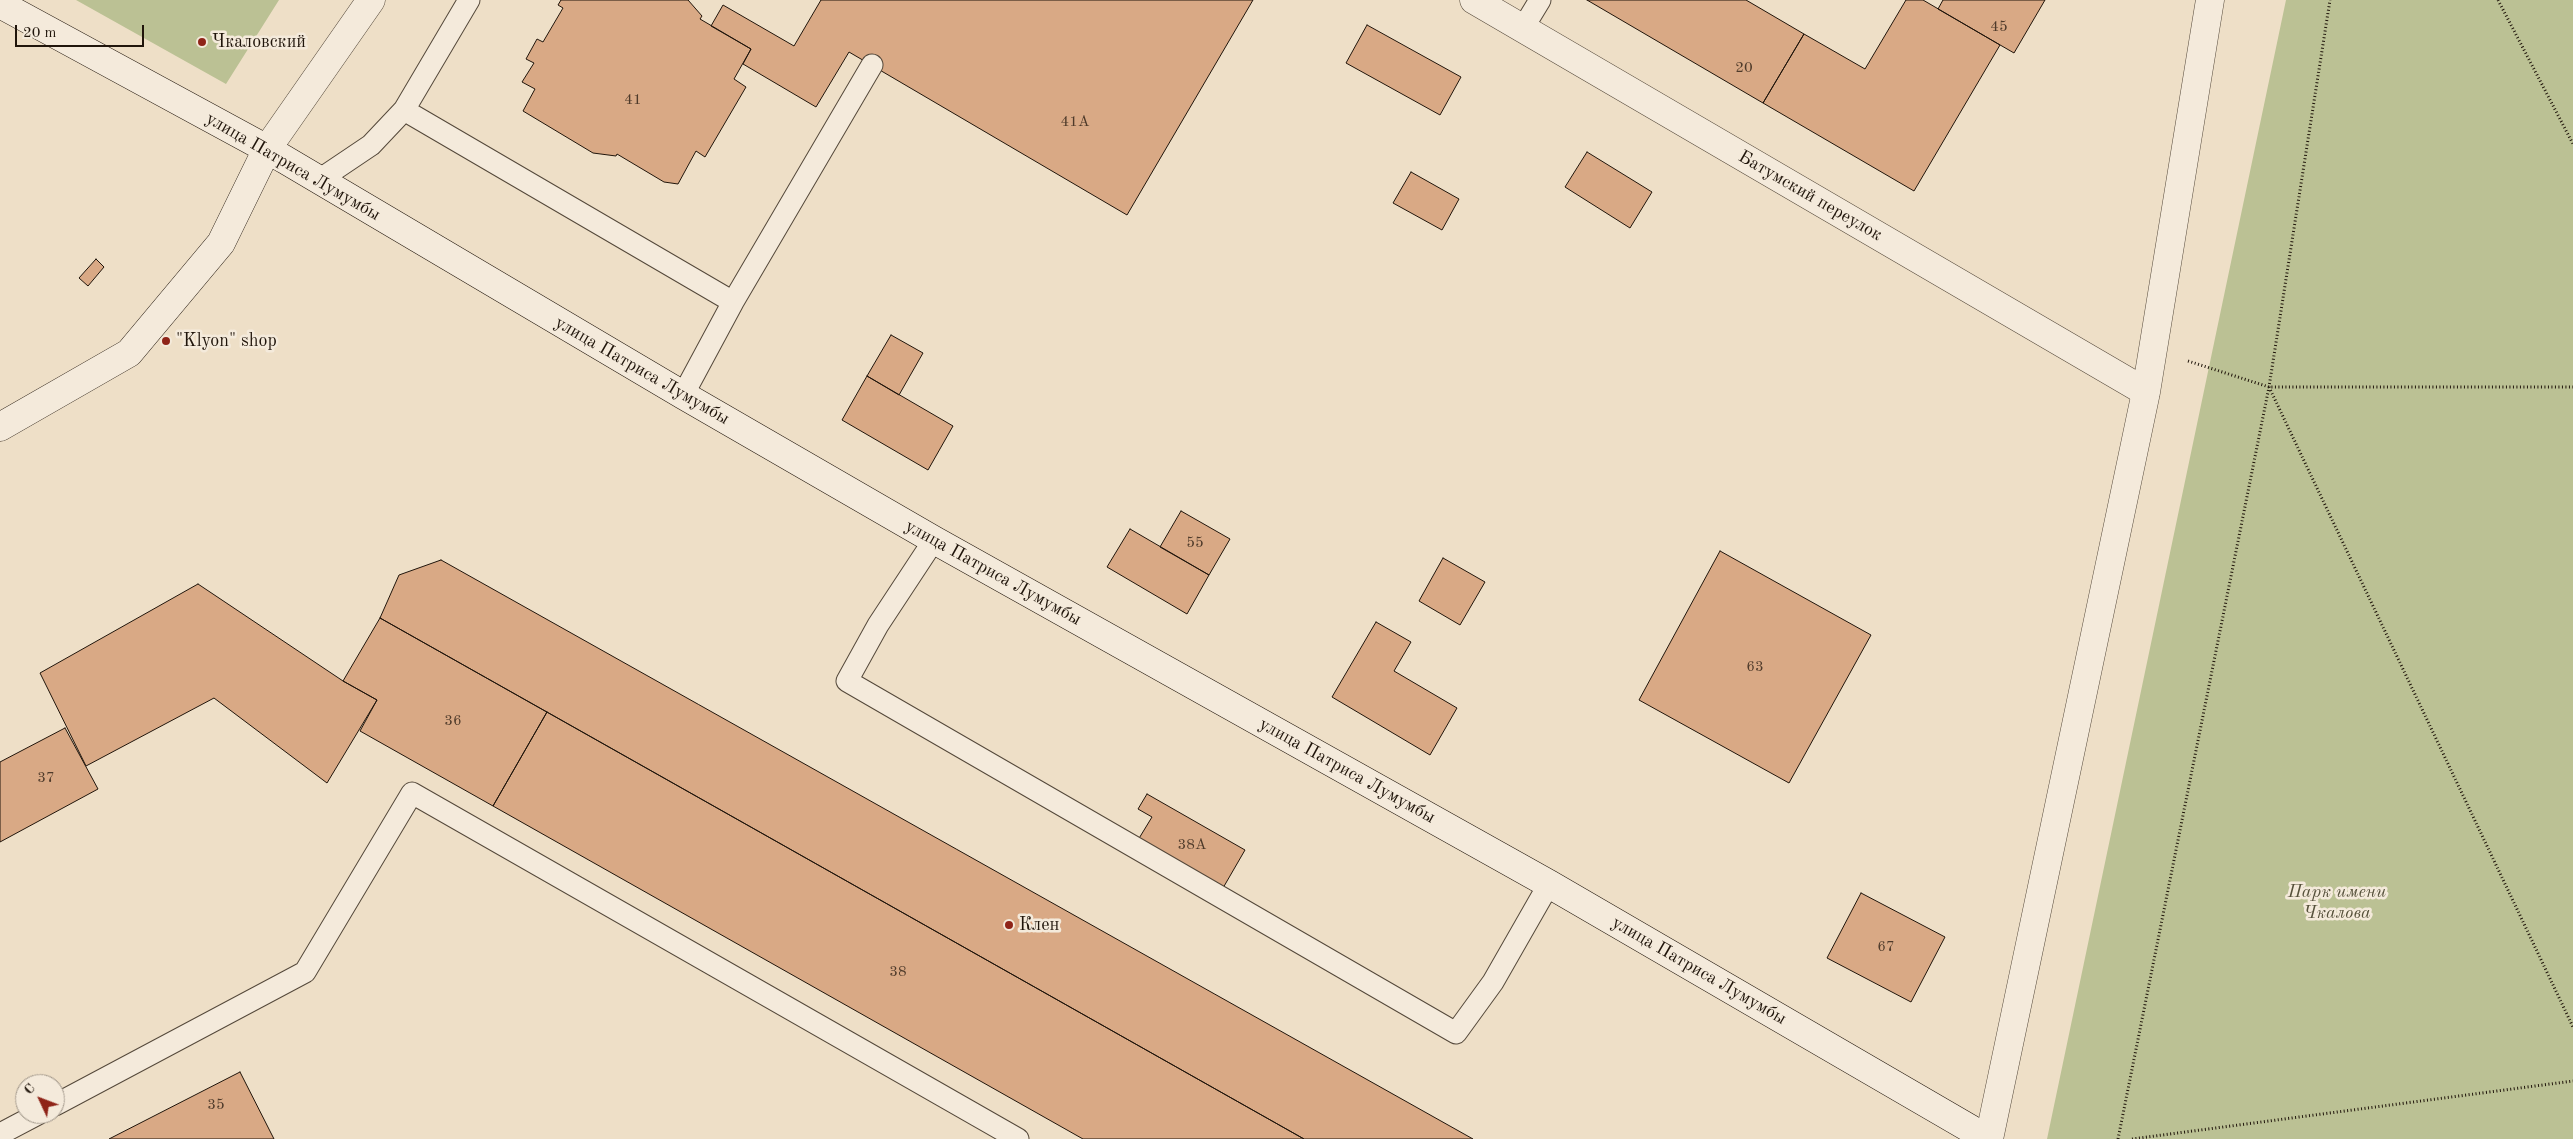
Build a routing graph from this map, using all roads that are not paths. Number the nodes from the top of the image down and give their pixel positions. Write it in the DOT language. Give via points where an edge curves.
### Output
graph roads {
  1 [pos="371,0"];
  2 [pos="468,0"];
  3 [pos="1474,0"];
  4 [pos="1540,0"];
  5 [pos="2210,0"];
  6 [pos="0,4"];
  7 [pos="1523,28"];
  8 [pos="872,66"];
  9 [pos="404,110"];
  10 [pos="267,150"];
  11 [pos="319,180"];
  12 [pos="733,302"];
  13 [pos="2146,392"];
  14 [pos="683,395"];
  15 [pos="0,427"];
  16 [pos="934,540"];
  17 [pos="1549,884"];
  18 [pos="65,1100"];
  19 [pos="19,1124"];
  20 [pos="0,1134"];
  21 [pos="1018,1139"];
  22 [pos="1989,1139"];
  1 -- 10 [label="street"];
  2 -- 9 [label="lane"];
  3 -- 7 [label="street, Батумский переулок"];
  4 -- 7 [label="lane"];
  5 -- 13 [label="street"];
  6 -- 10 [label="street, улица Патриса Лумумбы"];
  7 -- 13 [label="street, Батумский переулок"];
  8 -- 12 [label="lane"];
  9 -- 11 [label="lane" via="371,146"];
  9 -- 12 [label="lane"];
  10 -- 11 [label="street, улица Патриса Лумумбы"];
  10 -- 15 [label="street" via="221,243 129,353"];
  11 -- 14 [label="street, улица Патриса Лумумбы"];
  12 -- 14 [label="lane"];
  13 -- 22 [label="street"];
  14 -- 16 [label="street, улица Патриса Лумумбы"];
  16 -- 17 [label="street, улица Патриса Лумумбы"];
  16 -- 17 [label="lane" via="878,625 847,681 1456,1033 1493,982"];
  17 -- 22 [label="street, улица Патриса Лумумбы"];
  18 -- 21 [label="lane" via="305,972 412,793"];
  19 -- 20 [label="lane"];
}
